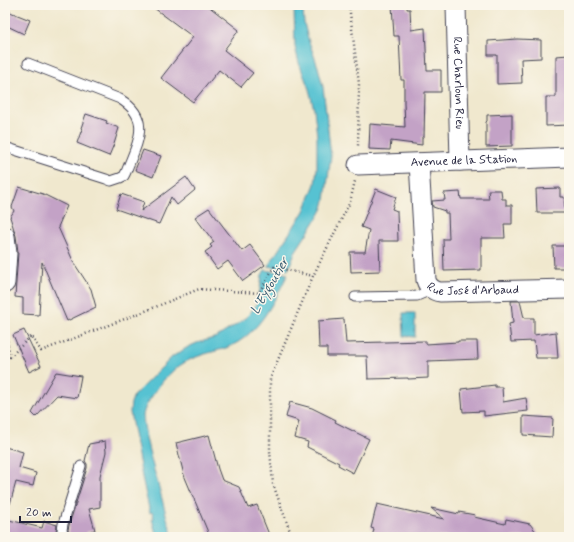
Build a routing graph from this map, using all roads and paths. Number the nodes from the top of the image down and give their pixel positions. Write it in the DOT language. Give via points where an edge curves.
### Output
graph roads {
  1 [pos="349,5"];
  2 [pos="456,5"];
  3 [pos="28,63"];
  4 [pos="5,147"];
  5 [pos="569,157"];
  6 [pos="460,161"];
  7 [pos="419,163"];
  8 [pos="358,165"];
  9 [pos="5,236"];
  10 [pos="313,276"];
  11 [pos="5,282"];
  12 [pos="430,287"];
  13 [pos="569,289"];
  14 [pos="355,297"];
  15 [pos="5,329"];
  16 [pos="80,466"];
  17 [pos="64,537"];
  18 [pos="292,537"];
  1 -- 8 [label="path" via="359,84"];
  2 -- 6 [label="street, Rue Charloun Rieu"];
  3 -- 4 [label="lane" via="125,102 138,117 138,140 124,176 111,181"];
  5 -- 6 [label="street, Avenue de la Station"];
  6 -- 7 [label="street, Avenue de la Station"];
  7 -- 8 [label="street, Avenue de la Station"];
  7 -- 12 [label="street, Rue José d'Arbaud" via="426,276"];
  8 -- 10 [label="path" via="350,202"];
  9 -- 11 [label="street"];
  10 -- 15 [label="path" via="274,267 260,293 199,289 41,351 31,336 10,358"];
  10 -- 18 [label="path" via="270,379 270,451 273,484"];
  12 -- 13 [label="street, Rue José d'Arbaud" via="440,292"];
  12 -- 14 [label="lane" via="417,296"];
  16 -- 17 [label="lane" via="63,524"];
}
